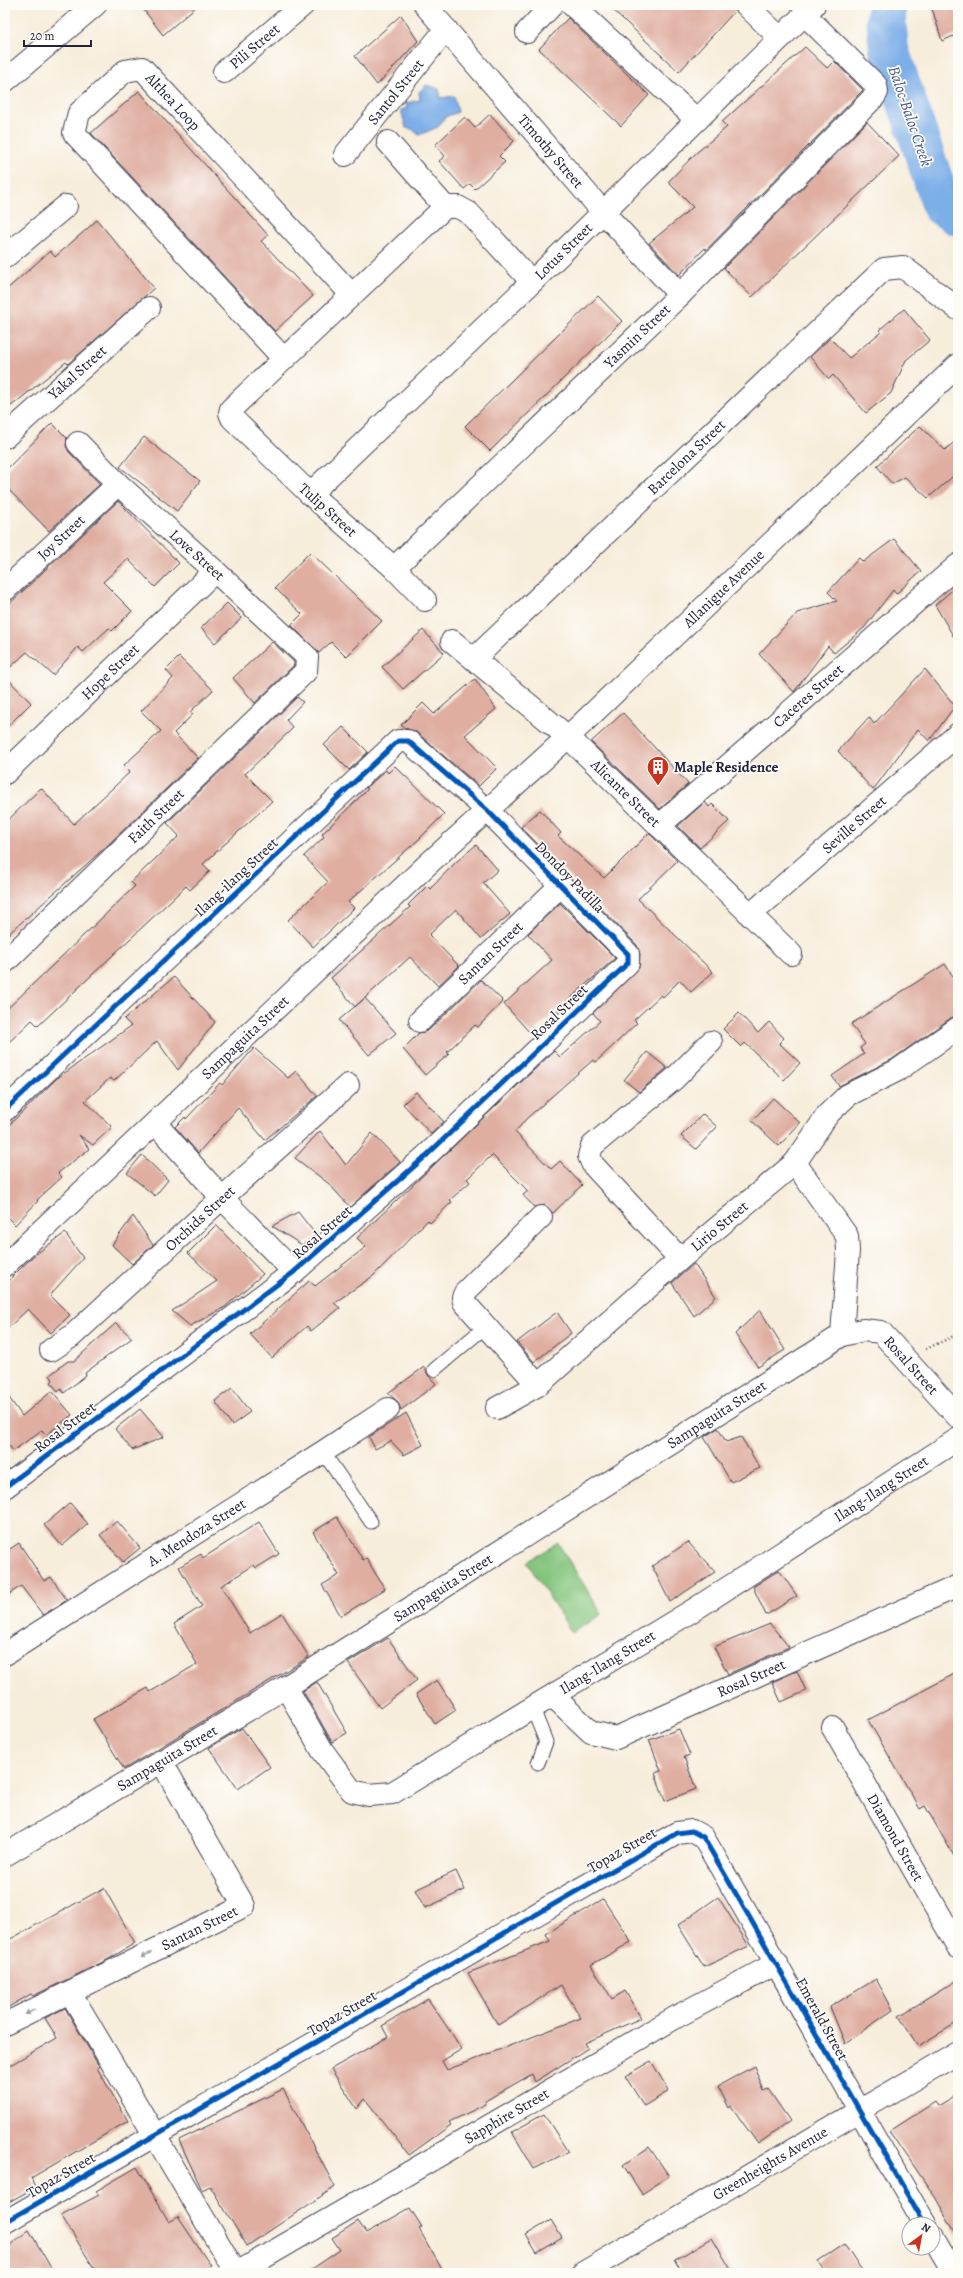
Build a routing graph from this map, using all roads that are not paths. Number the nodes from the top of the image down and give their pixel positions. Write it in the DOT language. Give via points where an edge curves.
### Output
graph roads {
  1 [pos="95,5"];
  2 [pos="303,5"];
  3 [pos="424,5"];
  4 [pos="552,5"];
  5 [pos="572,5"];
  6 [pos="746,5"];
  7 [pos="809,10"];
  8 [pos="446,30"];
  9 [pos="527,32"];
  10 [pos="780,38"];
  11 [pos="224,72"];
  12 [pos="5,81"];
  13 [pos="697,120"];
  14 [pos="388,142"];
  15 [pos="345,155"];
  16 [pos="66,206"];
  17 [pos="445,207"];
  18 [pos="603,212"];
  19 [pos="5,256"];
  20 [pos="532,282"];
  21 [pos="352,294"];
  22 [pos="680,295"];
  23 [pos="149,308"];
  24 [pos="958,308"];
  25 [pos="283,358"];
  26 [pos="958,365"];
  27 [pos="5,437"];
  28 [pos="78,443"];
  29 [pos="118,484"];
  30 [pos="310,494"];
  31 [pos="958,565"];
  32 [pos="394,568"];
  33 [pos="215,571"];
  34 [pos="5,590"];
  35 [pos="425,600"];
  36 [pos="452,641"];
  37 [pos="474,659"];
  38 [pos="306,671"];
  39 [pos="958,734"];
  40 [pos="568,737"];
  41 [pos="5,773"];
  42 [pos="488,811"];
  43 [pos="659,826"];
  44 [pos="561,885"];
  45 [pos="750,915"];
  46 [pos="792,954"];
  47 [pos="5,962"];
  48 [pos="628,963"];
  49 [pos="420,1021"];
  50 [pos="958,1028"];
  51 [pos="711,1042"];
  52 [pos="348,1085"];
  53 [pos="5,1110"];
  54 [pos="156,1124"];
  55 [pos="795,1163"];
  56 [pos="222,1198"];
  57 [pos="541,1217"];
  58 [pos="680,1259"];
  59 [pos="5,1265"];
  60 [pos="294,1272"];
  61 [pos="485,1327"];
  62 [pos="881,1332"];
  63 [pos="842,1335"];
  64 [pos="51,1350"];
  65 [pos="434,1370"];
  66 [pos="538,1385"];
  67 [pos="497,1408"];
  68 [pos="388,1409"];
  69 [pos="958,1417"];
  70 [pos="958,1439"];
  71 [pos="323,1452"];
  72 [pos="5,1487"];
  73 [pos="371,1522"];
  74 [pos="958,1586"];
  75 [pos="5,1654"];
  76 [pos="286,1687"];
  77 [pos="553,1696"];
  78 [pos="533,1709"];
  79 [pos="833,1728"];
  80 [pos="161,1762"];
  81 [pos="538,1763"];
  82 [pos="692,1831"];
  83 [pos="5,1854"];
  84 [pos="958,1947"];
  85 [pos="777,1963"];
  86 [pos="70,1992"];
  87 [pos="5,2024"];
  88 [pos="958,2053"];
  89 [pos="859,2112"];
  90 [pos="153,2136"];
  91 [pos="920,2216"];
  92 [pos="5,2222"];
  93 [pos="941,2252"];
  94 [pos="237,2273"];
  95 [pos="583,2273"];
  96 [pos="953,2273"];
  1 -- 12 [label="street"];
  2 -- 11 [label="street, Pili Street"];
  3 -- 8 [label="street, Timothy Street"];
  4 -- 9 [label="street"];
  5 -- 13 [label="street"];
  6 -- 10 [label="street"];
  7 -- 10 [label="street, Lotus Street"];
  7 -- 22 [label="street, Yasmin Street" via="876,85 877,92"];
  8 -- 15 [label="street, Santol Street"];
  8 -- 18 [label="street, Timothy Street"];
  10 -- 13 [label="street, Lotus Street"];
  13 -- 18 [label="street, Lotus Street"];
  14 -- 17 [label="street"];
  16 -- 19 [label="street"];
  17 -- 20 [label="street" via="458,207 469,213"];
  17 -- 21 [label="street"];
  18 -- 20 [label="street, Lotus Street"];
  18 -- 22 [label="street, Timothy Street"];
  20 -- 30 [label="street, Lotus Street"];
  21 -- 25 [label="street"];
  21 -- 25 [label="street, Althea Loop" via="142,68 125,71 79,113 74,134"];
  22 -- 32 [label="street, Yasmin Street"];
  23 -- 27 [label="street, Yakal Street"];
  24 -- 37 [label="street, Barcelona Street" via="903,266 884,269"];
  25 -- 30 [label="street, Tulip Street" via="231,409 230,413 232,418"];
  26 -- 40 [label="street, Allanigue Avenue"];
  28 -- 29 [label="street, Love Street"];
  29 -- 33 [label="street, Love Street"];
  29 -- 34 [label="street, Joy Street"];
  30 -- 32 [label="street, Tulip Street"];
  31 -- 43 [label="street, Caceres Street"];
  32 -- 35 [label="street, Tulip Street"];
  33 -- 38 [label="street, Love Street" via="307,657"];
  33 -- 41 [label="street, Hope Street"];
  36 -- 37 [label="street, Alicante Street"];
  37 -- 40 [label="street, Alicante Street"];
  38 -- 47 [label="street, Faith Street"];
  39 -- 45 [label="street, Seville Street"];
  40 -- 42 [label="street, Allanigue Avenue"];
  40 -- 43 [label="street, Alicante Street"];
  42 -- 44 [label="street, Dondoy Padilla"];
  42 -- 53 [label="street, Ilang-ilang Street" via="408,741 398,741"];
  42 -- 54 [label="street, Sampaguita Street" via="428,864"];
  43 -- 45 [label="street, Alicante Street"];
  44 -- 48 [label="street, Dondoy Padilla" via="628,954"];
  44 -- 49 [label="street, Santan Street"];
  45 -- 46 [label="street, Alicante Street"];
  48 -- 60 [label="street, Rosal Street" via="427,1155"];
  50 -- 55 [label="street, Lirio Street" via="898,1070 848,1095 828,1114"];
  51 -- 58 [label="street" via="674,1079 592,1146 589,1156 593,1165"];
  52 -- 56 [label="street, Orchids Street"];
  54 -- 56 [label="street"];
  54 -- 59 [label="street, Sampaguita Street"];
  55 -- 58 [label="street, Lirio Street"];
  55 -- 63 [label="street" via="847,1236"];
  56 -- 60 [label="street"];
  56 -- 64 [label="street, Orchids Street" via="72,1336"];
  57 -- 61 [label="street" via="466,1291 464,1302"];
  58 -- 66 [label="street, Lirio Street"];
  60 -- 72 [label="street, Rosal Street"];
  61 -- 65 [label="lane"];
  61 -- 66 [label="street"];
  62 -- 63 [label="street, Sampaguita Street" via="863,1330"];
  62 -- 69 [label="street, Rosal Street"];
  63 -- 76 [label="street, Sampaguita Street"];
  66 -- 67 [label="street, Lirio Street"];
  68 -- 71 [label="street, A. Mendoza Street"];
  70 -- 77 [label="street, Ilang-Ilang Street" via="695,1609"];
  71 -- 73 [label="lane"];
  71 -- 75 [label="street, A. Mendoza Street"];
  74 -- 77 [label="street, Rosal Street" via="616,1738 591,1732"];
  76 -- 78 [label="street, Ilang-Ilang Street" via="322,1750 352,1790 369,1795 392,1793"];
  76 -- 80 [label="street, Sampaguita Street"];
  77 -- 78 [label="street, Ilang-Ilang Street"];
  78 -- 81 [label="lane" via="546,1742"];
  79 -- 84 [label="street, Diamond Street"];
  80 -- 83 [label="street, Sampaguita Street"];
  80 -- 86 [label="street, Santan Street, one-way" via="244,1906"];
  82 -- 85 [label="street, Emerald Street" via="703,1837"];
  82 -- 90 [label="street, Topaz Street" via="677,1833"];
  85 -- 89 [label="street, Emerald Street"];
  85 -- 94 [label="street, Sapphire Street" via="678,2016"];
  86 -- 87 [label="street, Santan Street, one-way"];
  86 -- 90 [label="street"];
  88 -- 89 [label="street, Greenheights Avenue"];
  89 -- 91 [label="street, Emerald Street"];
  89 -- 95 [label="street, Greenheights Avenue"];
  90 -- 92 [label="street, Topaz Street"];
  90 -- 94 [label="street"];
  93 -- 96 [label="street"];
}
